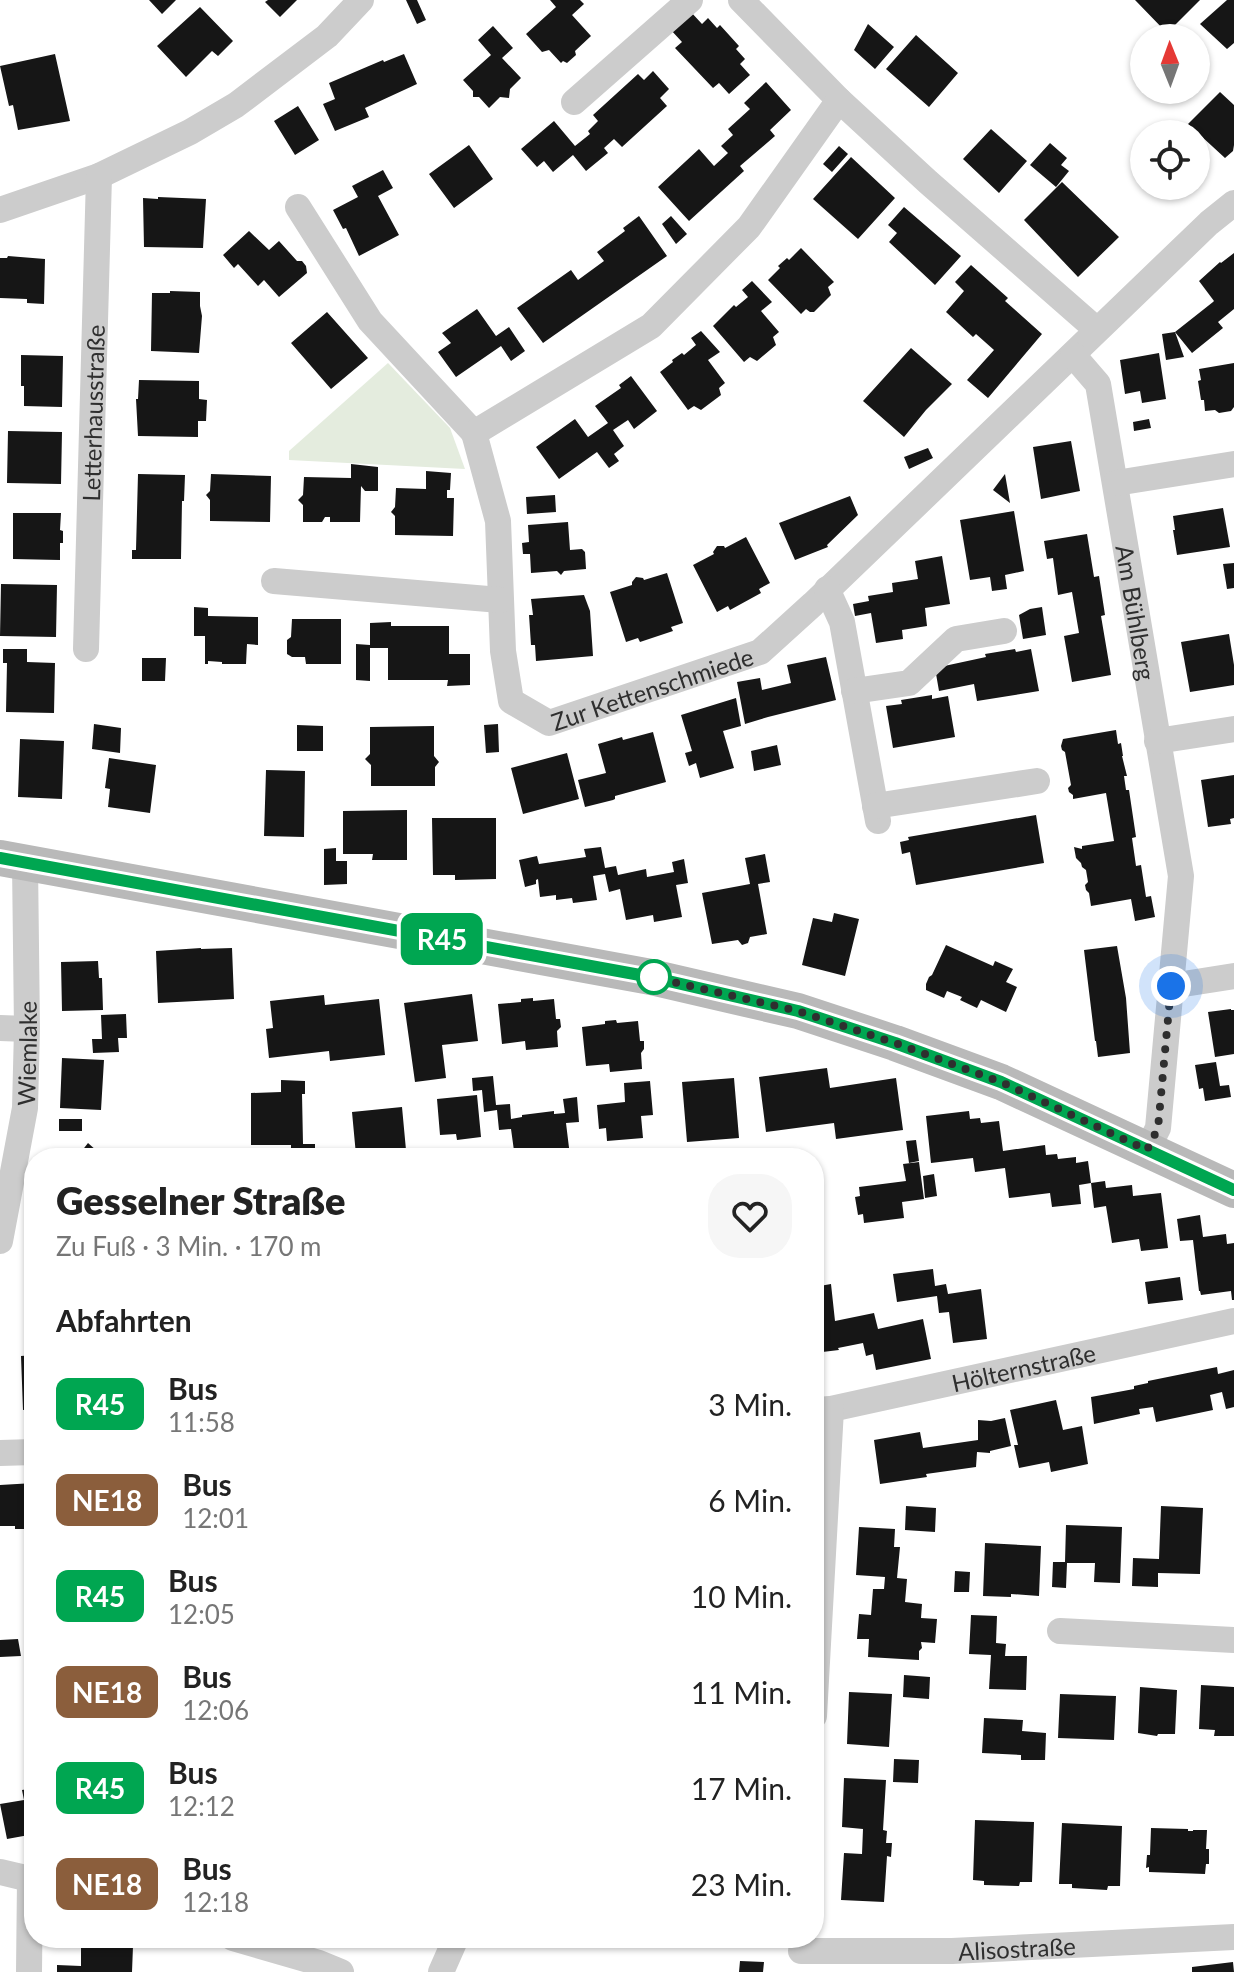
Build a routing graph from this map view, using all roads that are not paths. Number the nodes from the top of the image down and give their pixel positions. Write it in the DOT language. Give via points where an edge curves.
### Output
graph roads {
  1 [pos="361,0"];
  2 [pos="690,0"];
  3 [pos="741,0"];
  4 [pos="839,100"];
  5 [pos="574,102"];
  6 [pos="99,176"];
  7 [pos="1234,203"];
  8 [pos="298,207"];
  9 [pos="0,210"];
  10 [pos="1097,330"];
  11 [pos="1073,355"];
  12 [pos="474,433"];
  13 [pos="1234,464"];
  14 [pos="1116,483"];
  15 [pos="274,581"];
  16 [pos="827,589"];
  17 [pos="500,600"];
  18 [pos="1004,631"];
  19 [pos="86,649"];
  20 [pos="854,691"];
  21 [pos="1234,729"];
  22 [pos="1157,741"];
  23 [pos="1037,781"];
  24 [pos="12,861"];
  25 [pos="1234,976"];
  26 [pos="1171,986"];
  27 [pos="0,1028"];
  28 [pos="27,1029"];
  29 [pos="1147,1150"];
  30 [pos="1234,1190"];
  31 [pos="0,1241"];
  32 [pos="1234,1321"];
  33 [pos="824,1409"];
  34 [pos="24,1452"];
  35 [pos="0,1453"];
  36 [pos="1060,1631"];
  37 [pos="1234,1640"];
  38 [pos="0,1872"];
  39 [pos="24,1878"];
  40 [pos="1234,1937"];
  41 [pos="30,1948"];
  42 [pos="267,1948"];
  43 [pos="452,1948"];
  44 [pos="801,1954"];
  45 [pos="29,1972"];
  46 [pos="341,1972"];
  47 [pos="441,1972"];
  1 -- 6 [label="street" via="327,36 236,105"];
  2 -- 5 [label="street"];
  3 -- 4 [label="street"];
  4 -- 10 [label="street"];
  4 -- 12 [label="street" via="749,227 651,326"];
  6 -- 9 [label="street"];
  6 -- 19 [label="street, Letterhausstraße"];
  7 -- 10 [label="street, Zur Kettenschmiede"];
  8 -- 12 [label="street, Zur Kettenschmiede" via="370,321"];
  10 -- 11 [label="street, Zur Kettenschmiede"];
  11 -- 14 [label="street, Am Bühlberg" via="1098,384"];
  11 -- 16 [label="street, Zur Kettenschmiede"];
  12 -- 17 [label="street, Zur Kettenschmiede" via="498,521"];
  13 -- 14 [label="street"];
  14 -- 22 [label="street, Am Bühlberg"];
  15 -- 17 [label="street"];
  16 -- 17 [label="street, Zur Kettenschmiede" via="760,652 549,723 511,701"];
  16 -- 20 [label="street" via="842,622"];
  18 -- 20 [label="street" via="956,639 909,683"];
  20 -- 23 [label="street" via="876,814"];
  21 -- 22 [label="street"];
  22 -- 26 [label="street, Am Bühlberg" via="1181,876"];
  24 -- 28 [label="street, Wiemlake"];
  24 -- 29 [label="street" via="651,977 798,1011 1001,1082"];
  25 -- 26 [label="street"];
  26 -- 29 [label="street, Am Bühlberg" via="1158,1128"];
  27 -- 28 [label="street"];
  28 -- 31 [label="street, Wiemlake" via="25,1108"];
  29 -- 30 [label="street"];
  32 -- 33 [label="street, Hölternstraße"];
  34 -- 35 [label="street"];
  36 -- 37 [label="street"];
  38 -- 39 [label="street"];
  40 -- 44 [label="street, Alisostraße"];
  41 -- 45 [label="street"];
  42 -- 46 [label="street"];
  43 -- 47 [label="street"];
}
